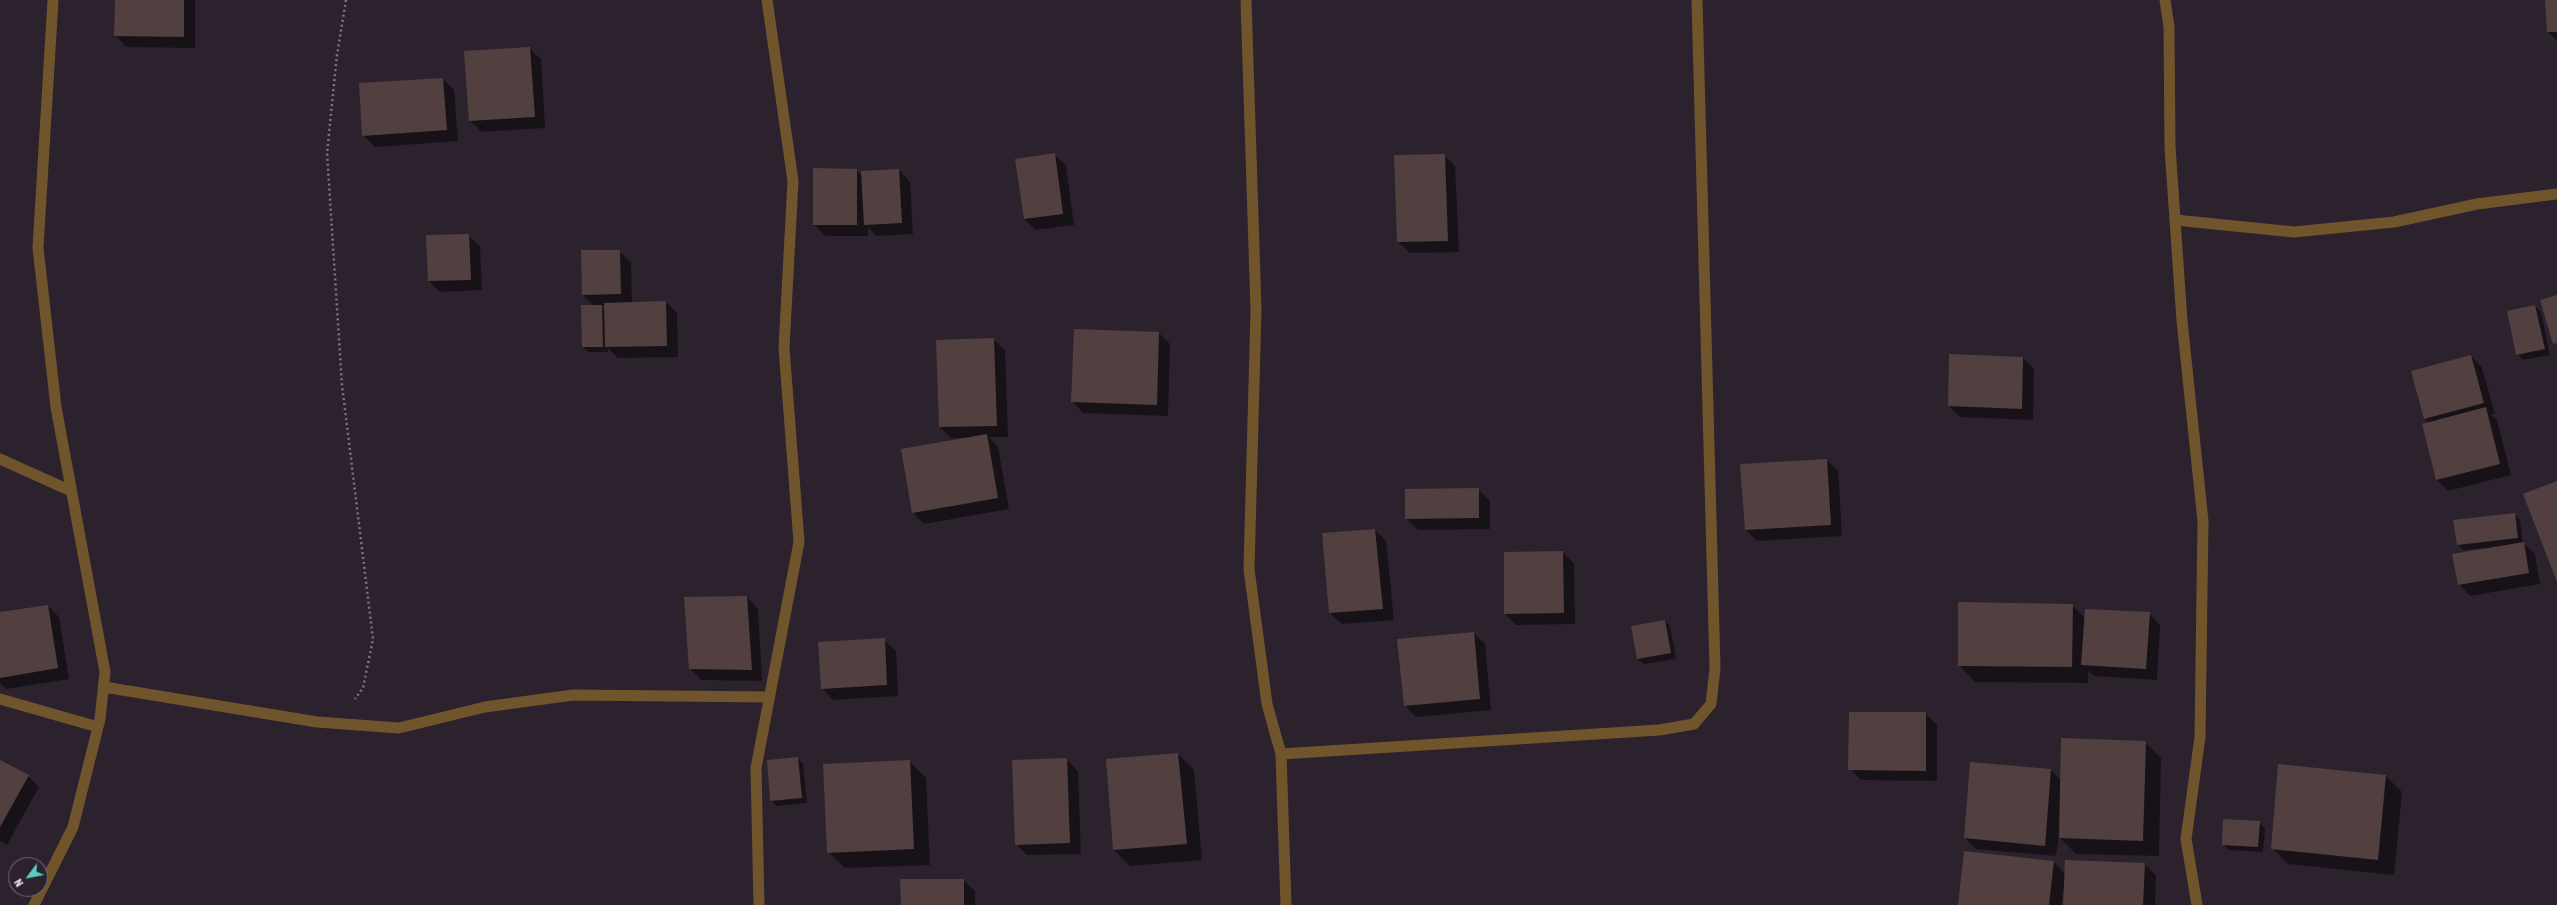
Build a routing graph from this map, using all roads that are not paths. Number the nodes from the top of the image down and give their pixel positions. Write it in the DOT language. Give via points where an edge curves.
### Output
graph roads {
  1 [pos="53,0"];
  2 [pos="766,0"];
  3 [pos="1246,0"];
  4 [pos="1697,0"];
  5 [pos="2165,0"];
  6 [pos="2557,194"];
  7 [pos="2175,220"];
  8 [pos="0,459"];
  9 [pos="71,491"];
  10 [pos="104,686"];
  11 [pos="769,697"];
  12 [pos="0,700"];
  13 [pos="98,727"];
  14 [pos="1281,754"];
  15 [pos="34,905"];
  16 [pos="759,905"];
  17 [pos="1286,905"];
  18 [pos="2196,905"];
  1 -- 9 [label="street" via="38,248 56,406"];
  2 -- 11 [label="street" via="793,181 784,348 799,542"];
  3 -- 14 [label="street" via="1256,310 1249,568 1267,704"];
  4 -- 14 [label="street" via="1716,668 1711,704 1694,724 1659,730"];
  5 -- 7 [label="street" via="2169,27 2170,147"];
  6 -- 7 [label="street" via="2477,204 2394,222 2294,232"];
  7 -- 18 [label="street" via="2182,321 2203,521 2200,737 2186,839"];
  8 -- 9 [label="street"];
  9 -- 10 [label="street" via="105,672"];
  10 -- 11 [label="street" via="337,724 399,728 485,707 573,695"];
  10 -- 13 [label="street"];
  11 -- 16 [label="street" via="756,768"];
  12 -- 13 [label="street"];
  13 -- 15 [label="street" via="73,827"];
  14 -- 17 [label="street"];
}
